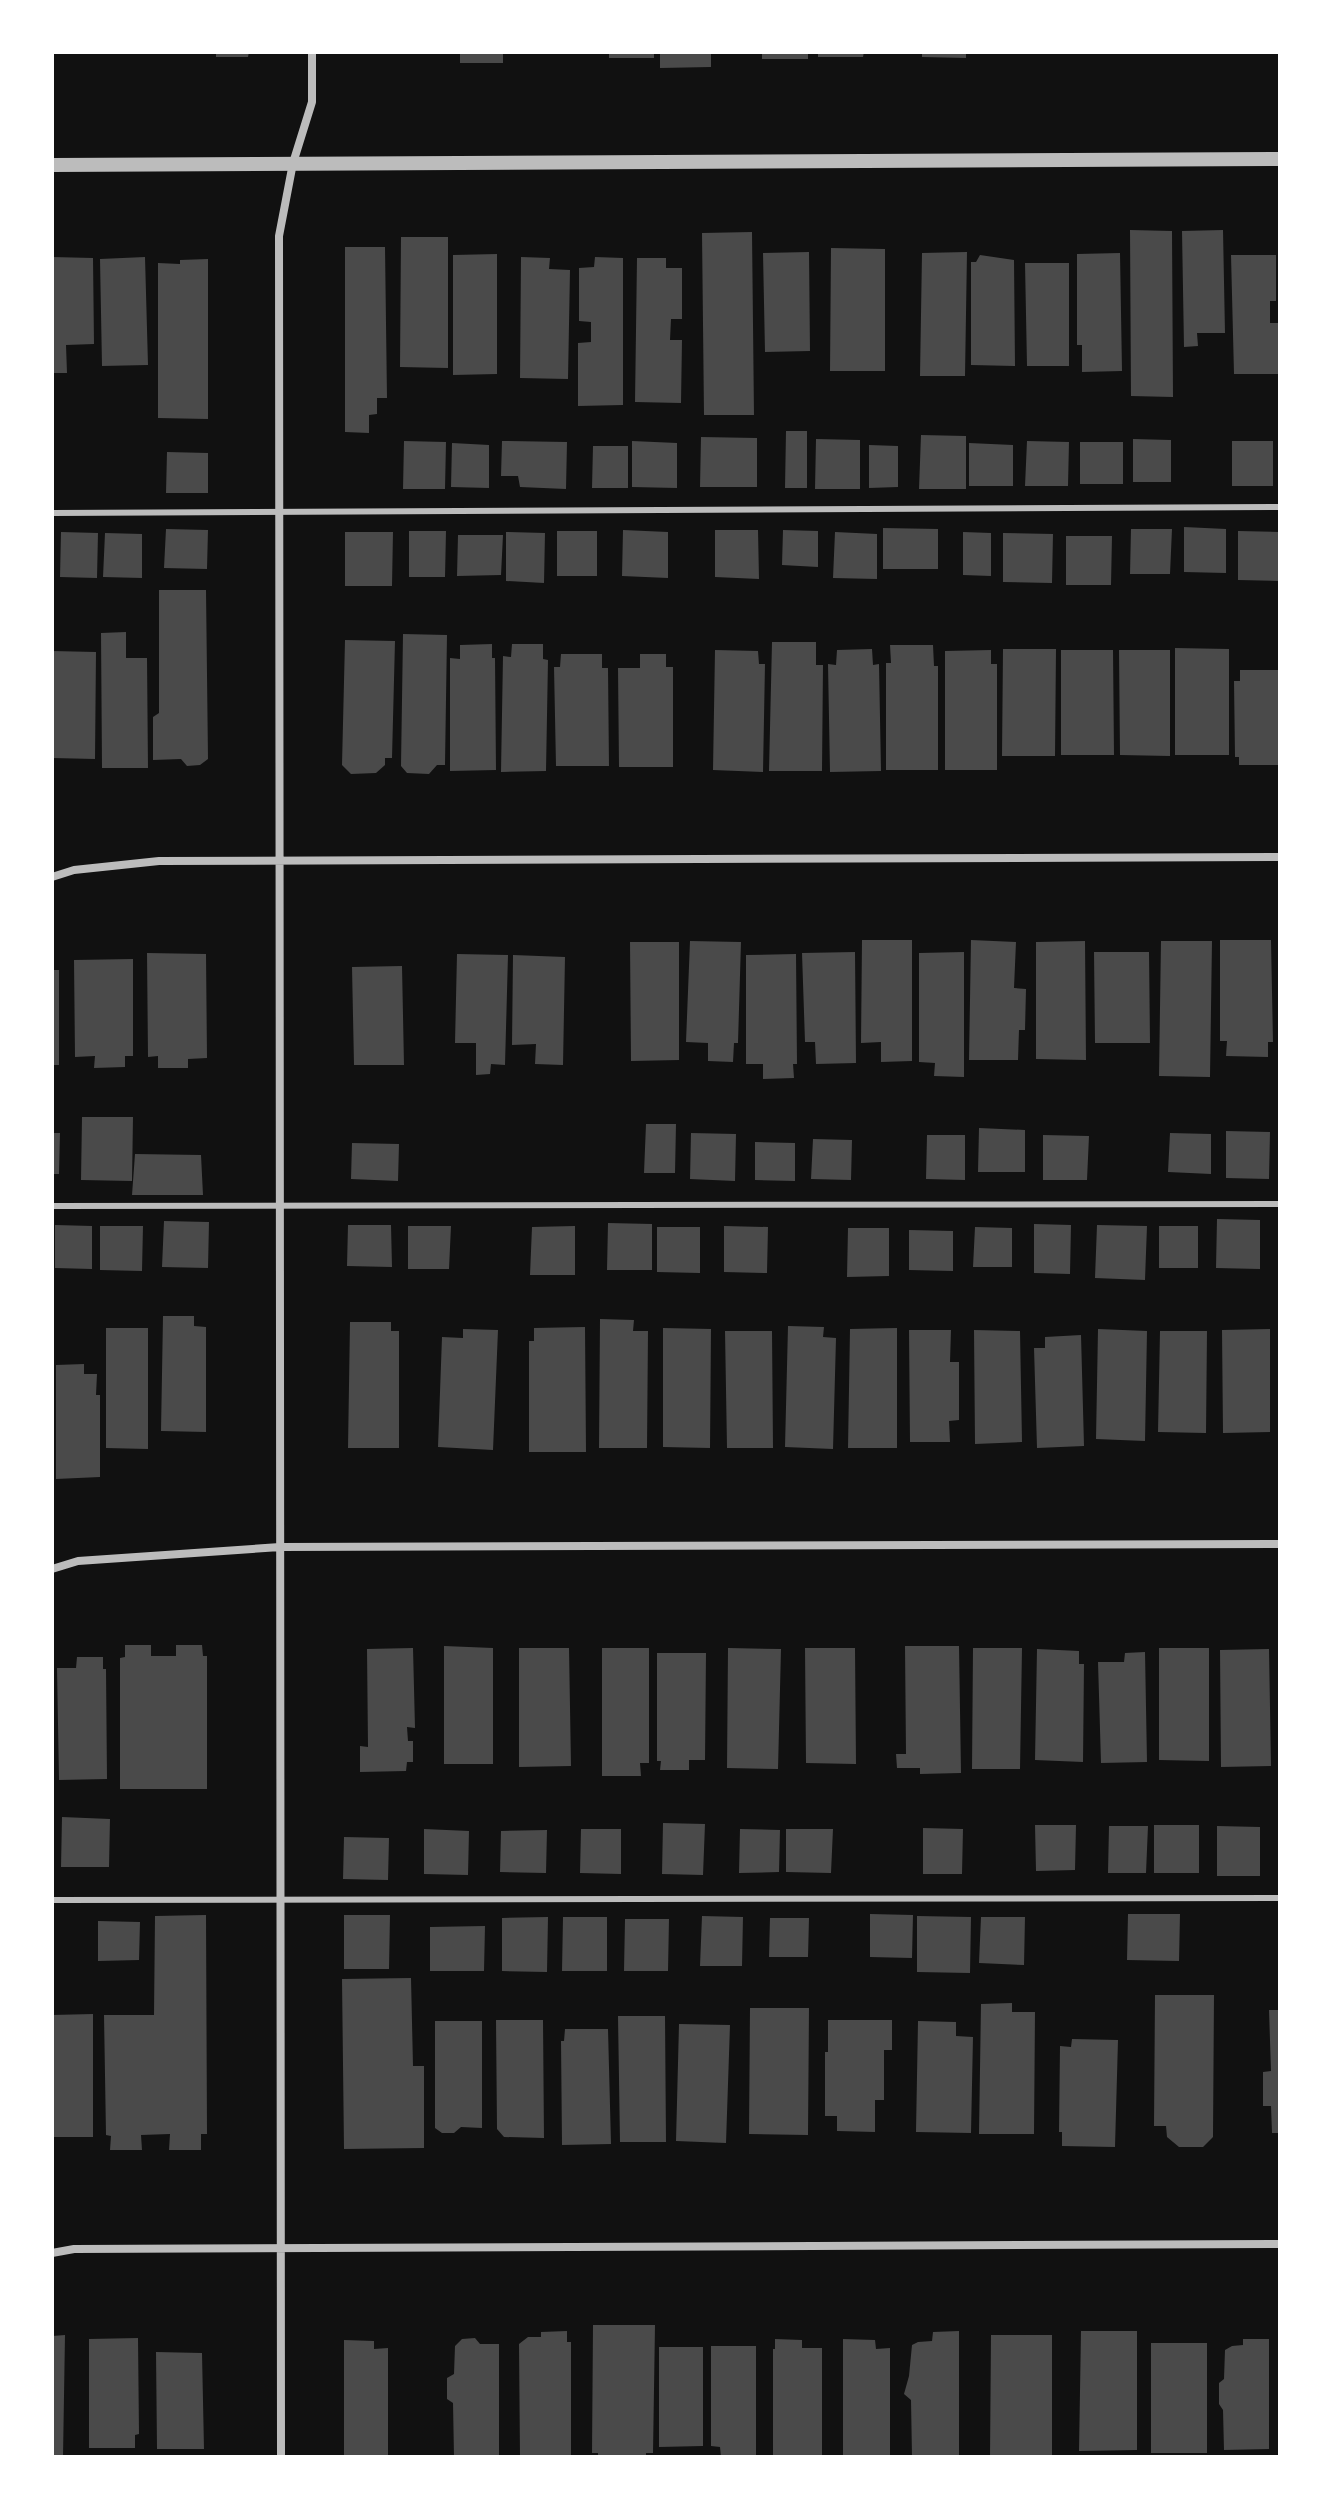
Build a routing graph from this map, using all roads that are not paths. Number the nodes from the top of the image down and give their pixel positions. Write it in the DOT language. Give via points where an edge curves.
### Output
graph roads {
  1 [pos="312,52"];
  2 [pos="1280,159"];
  3 [pos="293,163"];
  4 [pos="52,165"];
  5 [pos="1280,507"];
  6 [pos="280,512"];
  7 [pos="52,513"];
  8 [pos="1280,857"];
  9 [pos="280,860"];
  10 [pos="52,877"];
  11 [pos="1280,1204"];
  12 [pos="52,1206"];
  13 [pos="280,1207"];
  14 [pos="1280,1544"];
  15 [pos="280,1547"];
  16 [pos="52,1569"];
  17 [pos="280,1898"];
  18 [pos="1280,1898"];
  19 [pos="52,1900"];
  20 [pos="1280,2244"];
  21 [pos="281,2248"];
  22 [pos="52,2253"];
  23 [pos="281,2457"];
  1 -- 3 [label="street" via="312,102"];
  2 -- 3 [label="street"];
  3 -- 4 [label="street"];
  3 -- 6 [label="street" via="279,236"];
  5 -- 6 [label="lane"];
  6 -- 7 [label="lane"];
  6 -- 9 [label="street"];
  8 -- 9 [label="street"];
  9 -- 10 [label="street" via="159,861"];
  9 -- 13 [label="street"];
  11 -- 13 [label="lane"];
  12 -- 13 [label="lane"];
  13 -- 15 [label="street"];
  14 -- 15 [label="street"];
  15 -- 16 [label="street" via="78,1561"];
  15 -- 17 [label="street"];
  17 -- 18 [label="lane"];
  17 -- 19 [label="lane"];
  17 -- 21 [label="street"];
  20 -- 21 [label="street"];
  21 -- 22 [label="street"];
  21 -- 23 [label="street"];
}
